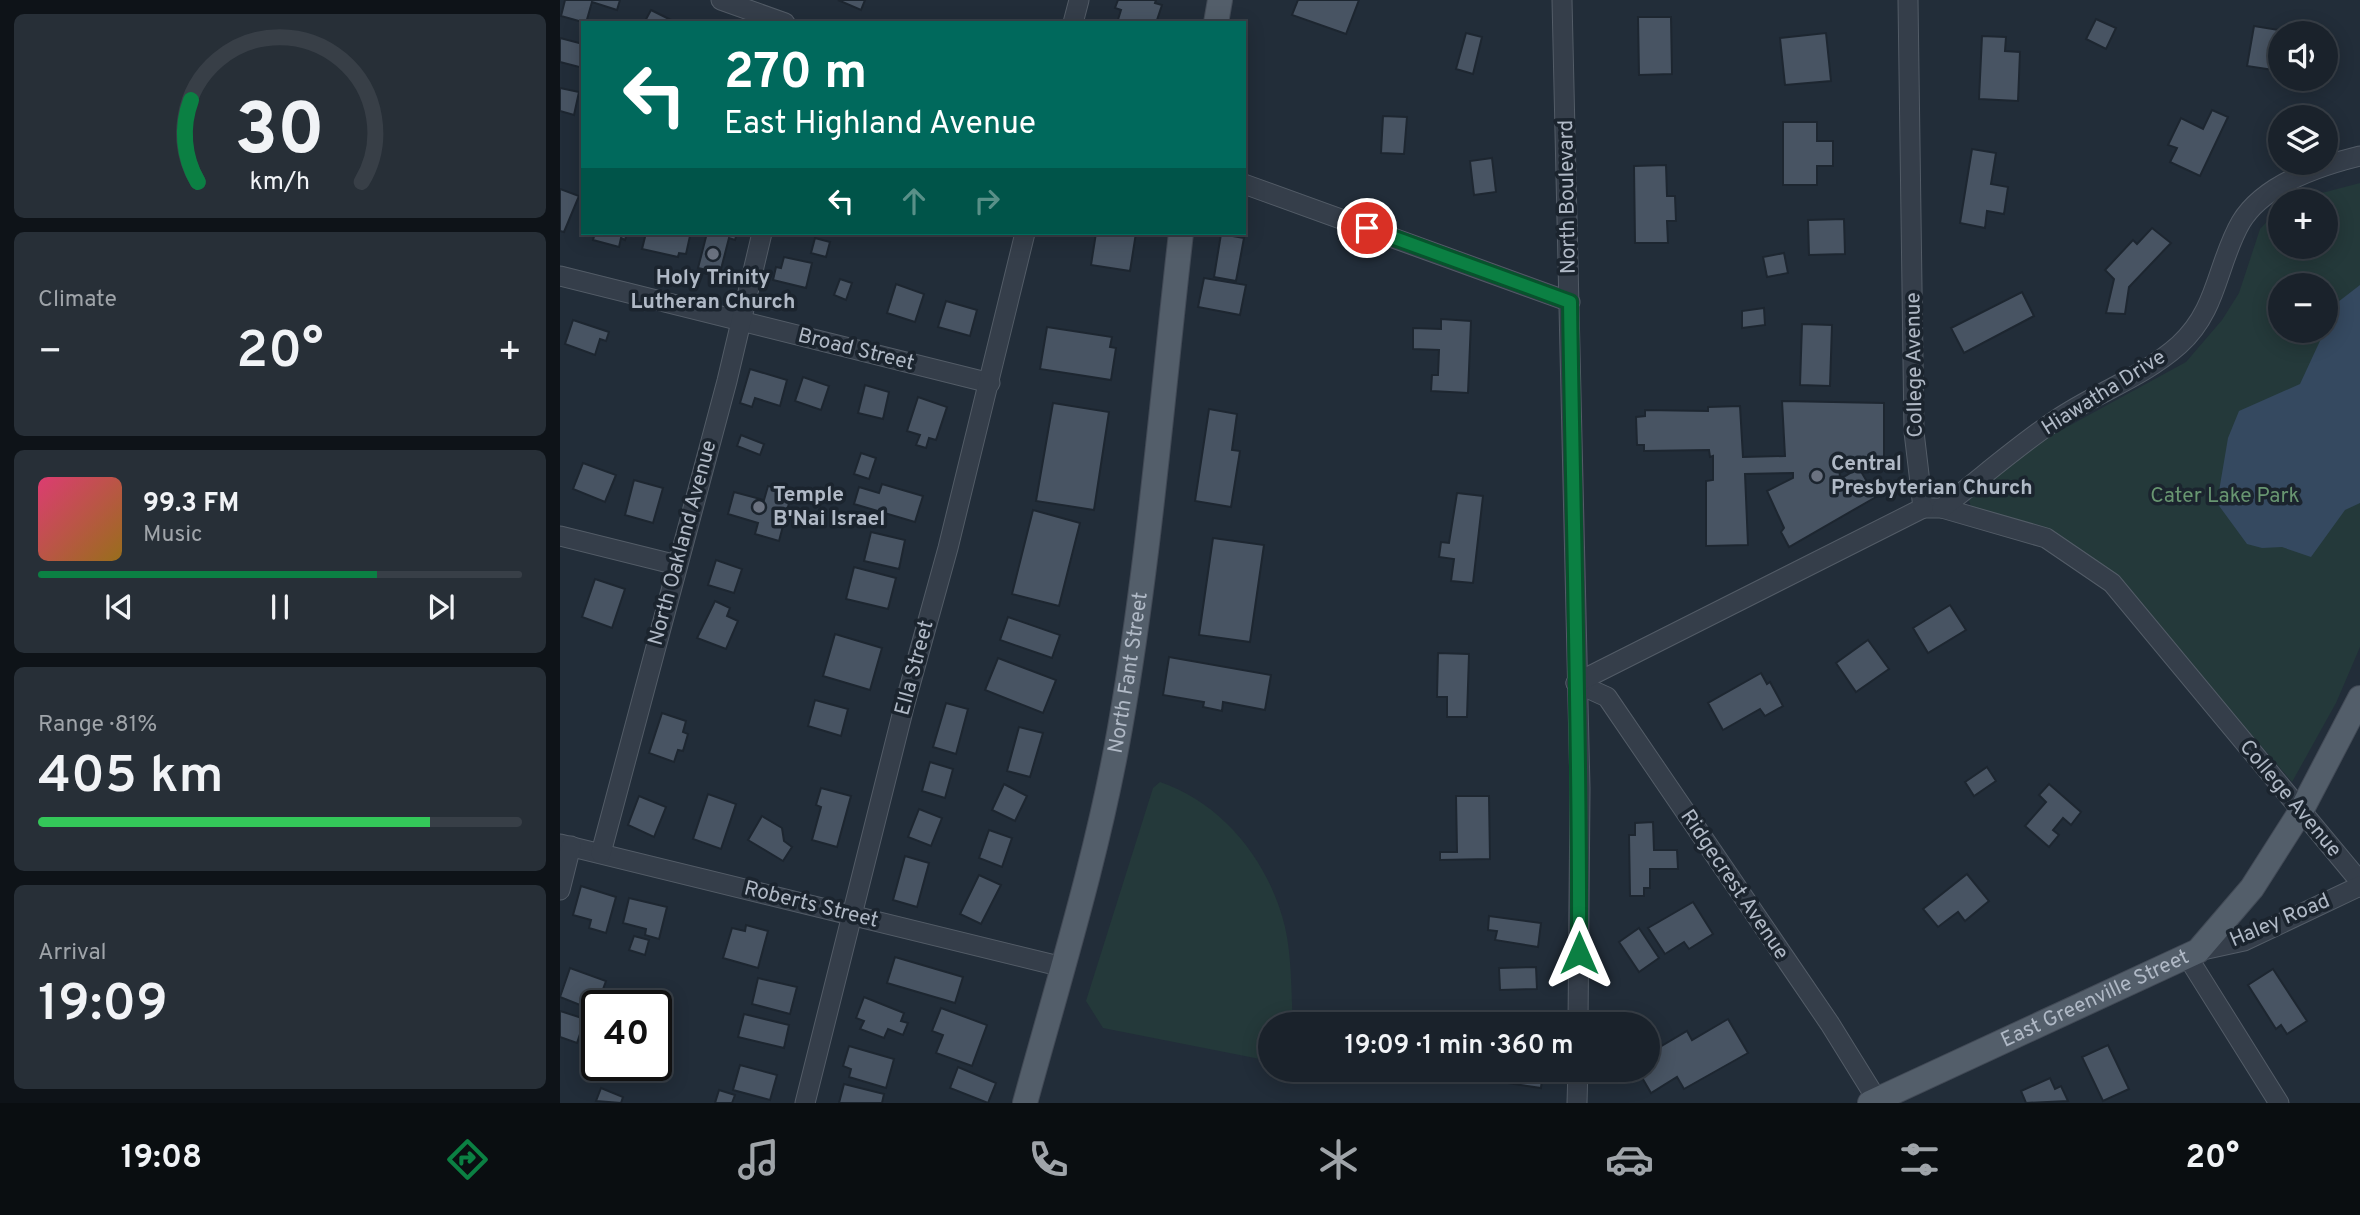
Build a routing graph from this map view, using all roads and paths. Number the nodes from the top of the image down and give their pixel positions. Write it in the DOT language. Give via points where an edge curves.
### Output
graph roads {
  1 [pos="722,0"];
  2 [pos="1079,0"];
  3 [pos="1220,0"];
  4 [pos="1562,0"];
  5 [pos="1908,0"];
  6 [pos="780,21"];
  7 [pos="1074,21"];
  8 [pos="1216,21"];
  9 [pos="2360,156"];
  10 [pos="1246,185"];
  11 [pos="762,235"];
  12 [pos="1025,235"];
  13 [pos="1181,235"];
  14 [pos="560,276"];
  15 [pos="1570,302"];
  16 [pos="741,320"];
  17 [pos="990,383"];
  18 [pos="1933,508"];
  19 [pos="560,536"];
  20 [pos="677,565"];
  21 [pos="1576,683"];
  22 [pos="2360,698"];
  23 [pos="2301,811"];
  24 [pos="566,845"];
  25 [pos="601,853"];
  26 [pos="2360,887"];
  27 [pos="560,890"];
  28 [pos="852,915"];
  29 [pos="2192,954"];
  30 [pos="1063,967"];
  31 [pos="1578,1012"];
  32 [pos="1578,1082"];
  33 [pos="1875,1102"];
  34 [pos="805,1103"];
  35 [pos="1025,1103"];
  36 [pos="1577,1103"];
  37 [pos="2279,1103"];
  1 -- 6 [label="street"];
  2 -- 7 [label="street"];
  3 -- 8 [label="main road"];
  4 -- 15 [label="street, North Boulevard"];
  5 -- 18 [label="street, College Avenue" via="1914,432"];
  9 -- 18 [label="street, Hiawatha Drive" via="2287,183 2258,203 2241,223 2203,317 2182,343 2148,370 2057,419"];
  10 -- 15 [label="street"];
  11 -- 16 [label="street, North Oakland Avenue"];
  12 -- 17 [label="street, Ella Street"];
  13 -- 30 [label="main road, North Fant Street" via="1130,672 1105,803"];
  14 -- 16 [label="street, Broad Street"];
  15 -- 21 [label="street, North Boulevard"];
  16 -- 17 [label="street, Broad Street"];
  16 -- 20 [label="street, North Oakland Avenue"];
  17 -- 28 [label="street, Ella Street"];
  18 -- 21 [label="street, Hiawatha Drive"];
  18 -- 23 [label="street, College Avenue" via="2046,538 2112,583"];
  19 -- 20 [label="street"];
  20 -- 25 [label="street, North Oakland Avenue"];
  21 -- 31 [label="street, North Boulevard"];
  21 -- 33 [label="street, Ridgecrest Avenue" via="1606,696 1830,1024"];
  22 -- 23 [label="main road, East Greenville Street"];
  23 -- 26 [label="street, College Avenue"];
  23 -- 29 [label="main road, East Greenville Street" via="2252,888"];
  24 -- 25 [label="street, Roberts Street"];
  24 -- 27 [label="street"];
  25 -- 28 [label="street, Roberts Street"];
  26 -- 29 [label="street, Haley Road" via="2244,941"];
  28 -- 30 [label="street, Roberts Street"];
  28 -- 34 [label="street, Ella Street"];
  29 -- 33 [label="main road, East Greenville Street"];
  29 -- 37 [label="street"];
  30 -- 35 [label="main road, North Fant Street"];
  32 -- 36 [label="street"];
}
